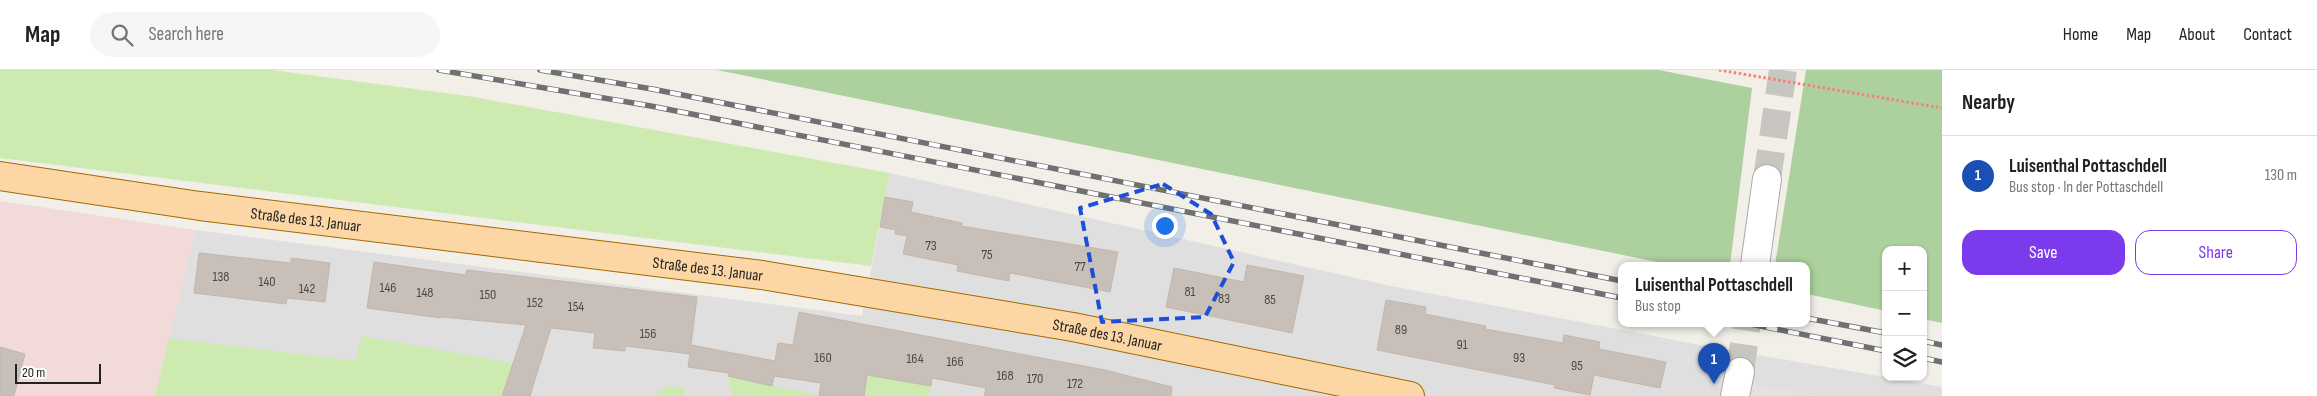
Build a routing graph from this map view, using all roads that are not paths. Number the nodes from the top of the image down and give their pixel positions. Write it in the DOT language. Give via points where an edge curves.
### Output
graph roads {
  1 [pos="0,176"];
  2 [pos="1767,179"];
  3 [pos="1756,262"];
  4 [pos="1410,396"];
  1 -- 4 [label="main road, Straße des 13. Januar" via="200,206 772,276 1074,327"];
  2 -- 3 [label="street"];
}
